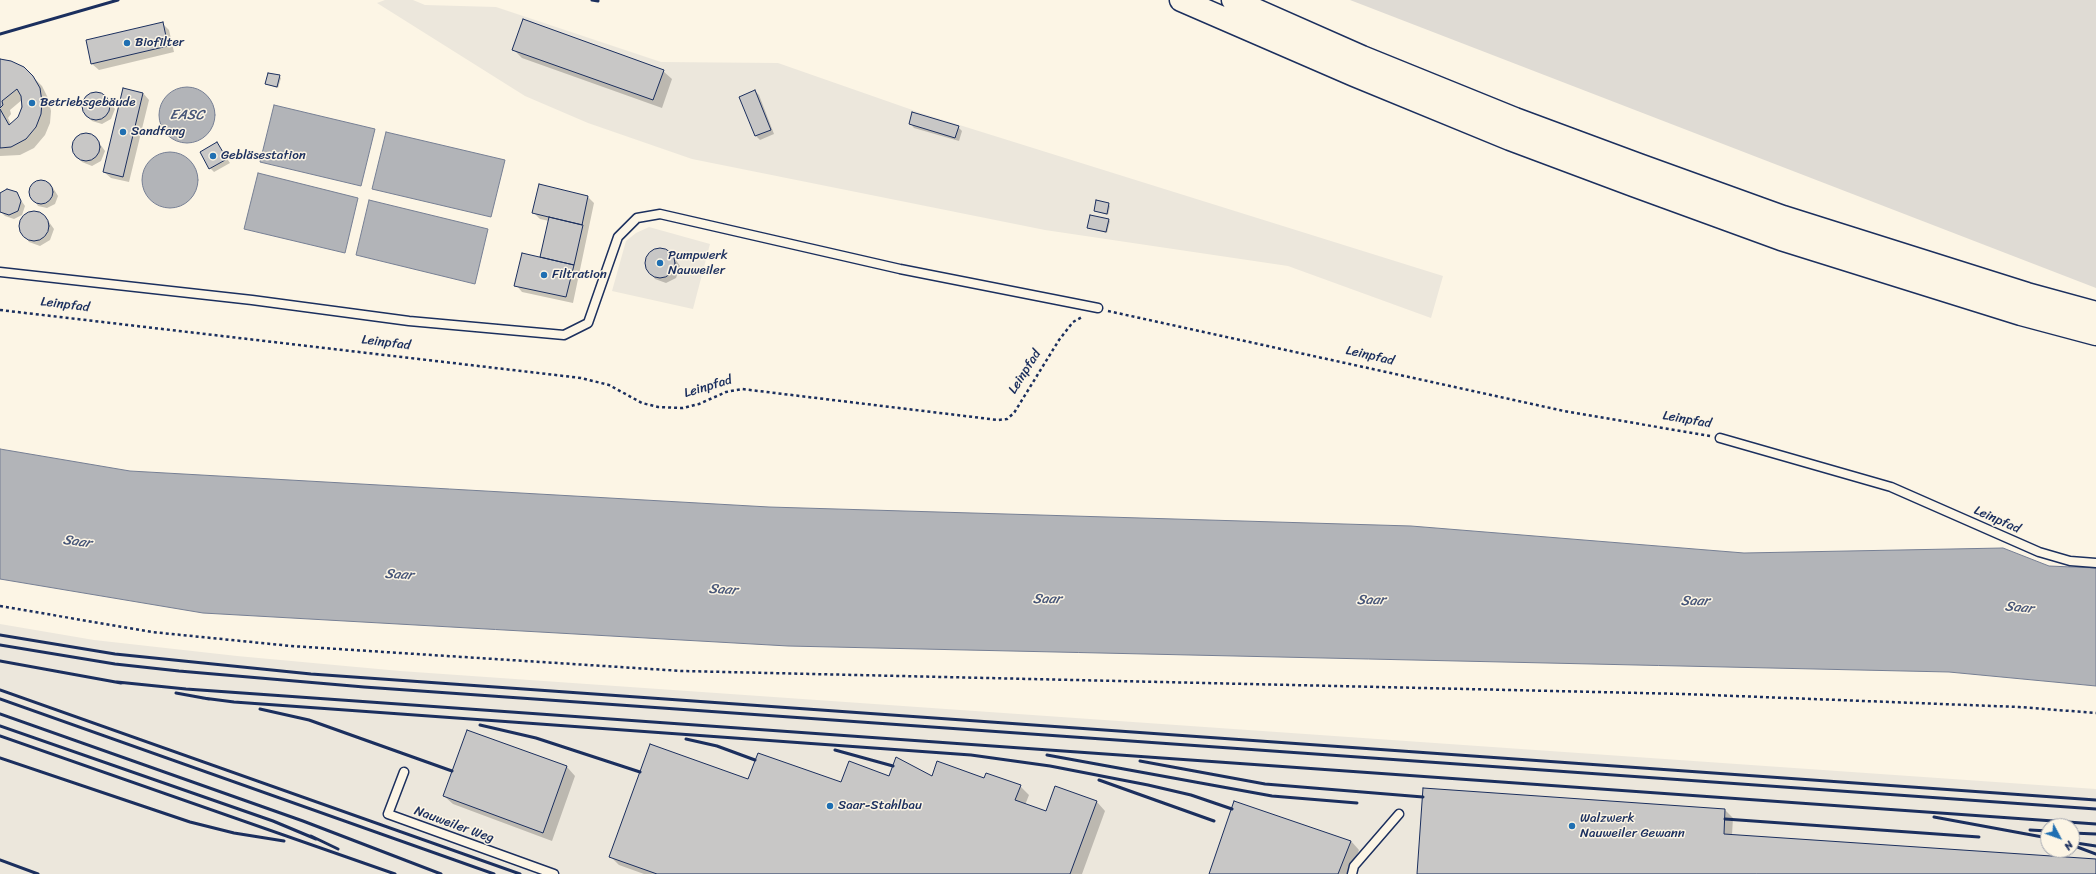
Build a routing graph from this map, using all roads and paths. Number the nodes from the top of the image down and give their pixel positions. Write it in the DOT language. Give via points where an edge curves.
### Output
graph roads {
  1 [pos="1181,0"];
  2 [pos="1233,0"];
  3 [pos="0,272"];
  4 [pos="1098,308"];
  5 [pos="0,310"];
  6 [pos="2096,313"];
  7 [pos="2096,334"];
  8 [pos="1720,438"];
  9 [pos="2096,563"];
  10 [pos="0,606"];
  11 [pos="2096,713"];
  12 [pos="404,772"];
  13 [pos="1399,814"];
  14 [pos="554,874"];
  15 [pos="1352,874"];
  1 -- 7 [label="highway" via="1354,75 1633,186 1781,239 1999,307"];
  2 -- 6 [label="highway" via="1362,57 1639,165 1797,221 2020,292"];
  3 -- 4 [label="lane" via="252,300 409,321 564,335 588,323 618,237 637,218 660,214 900,269"];
  4 -- 5 [label="path, Leinpfad" via="1073,322 1014,412 1007,419 998,420 742,389 726,392 683,408 658,407 642,403 609,385 581,378"];
  4 -- 8 [label="path, Leinpfad" via="1564,411"];
  8 -- 9 [label="lane, Leinpfad" via="1891,487 2039,552 2070,561"];
  10 -- 11 [label="path" via="152,632 268,643 682,671 1684,694 2019,707"];
  12 -- 14 [label="lane, Nauweiler Weg" via="388,814"];
  13 -- 15 [label="lane" via="1354,866"];
}
